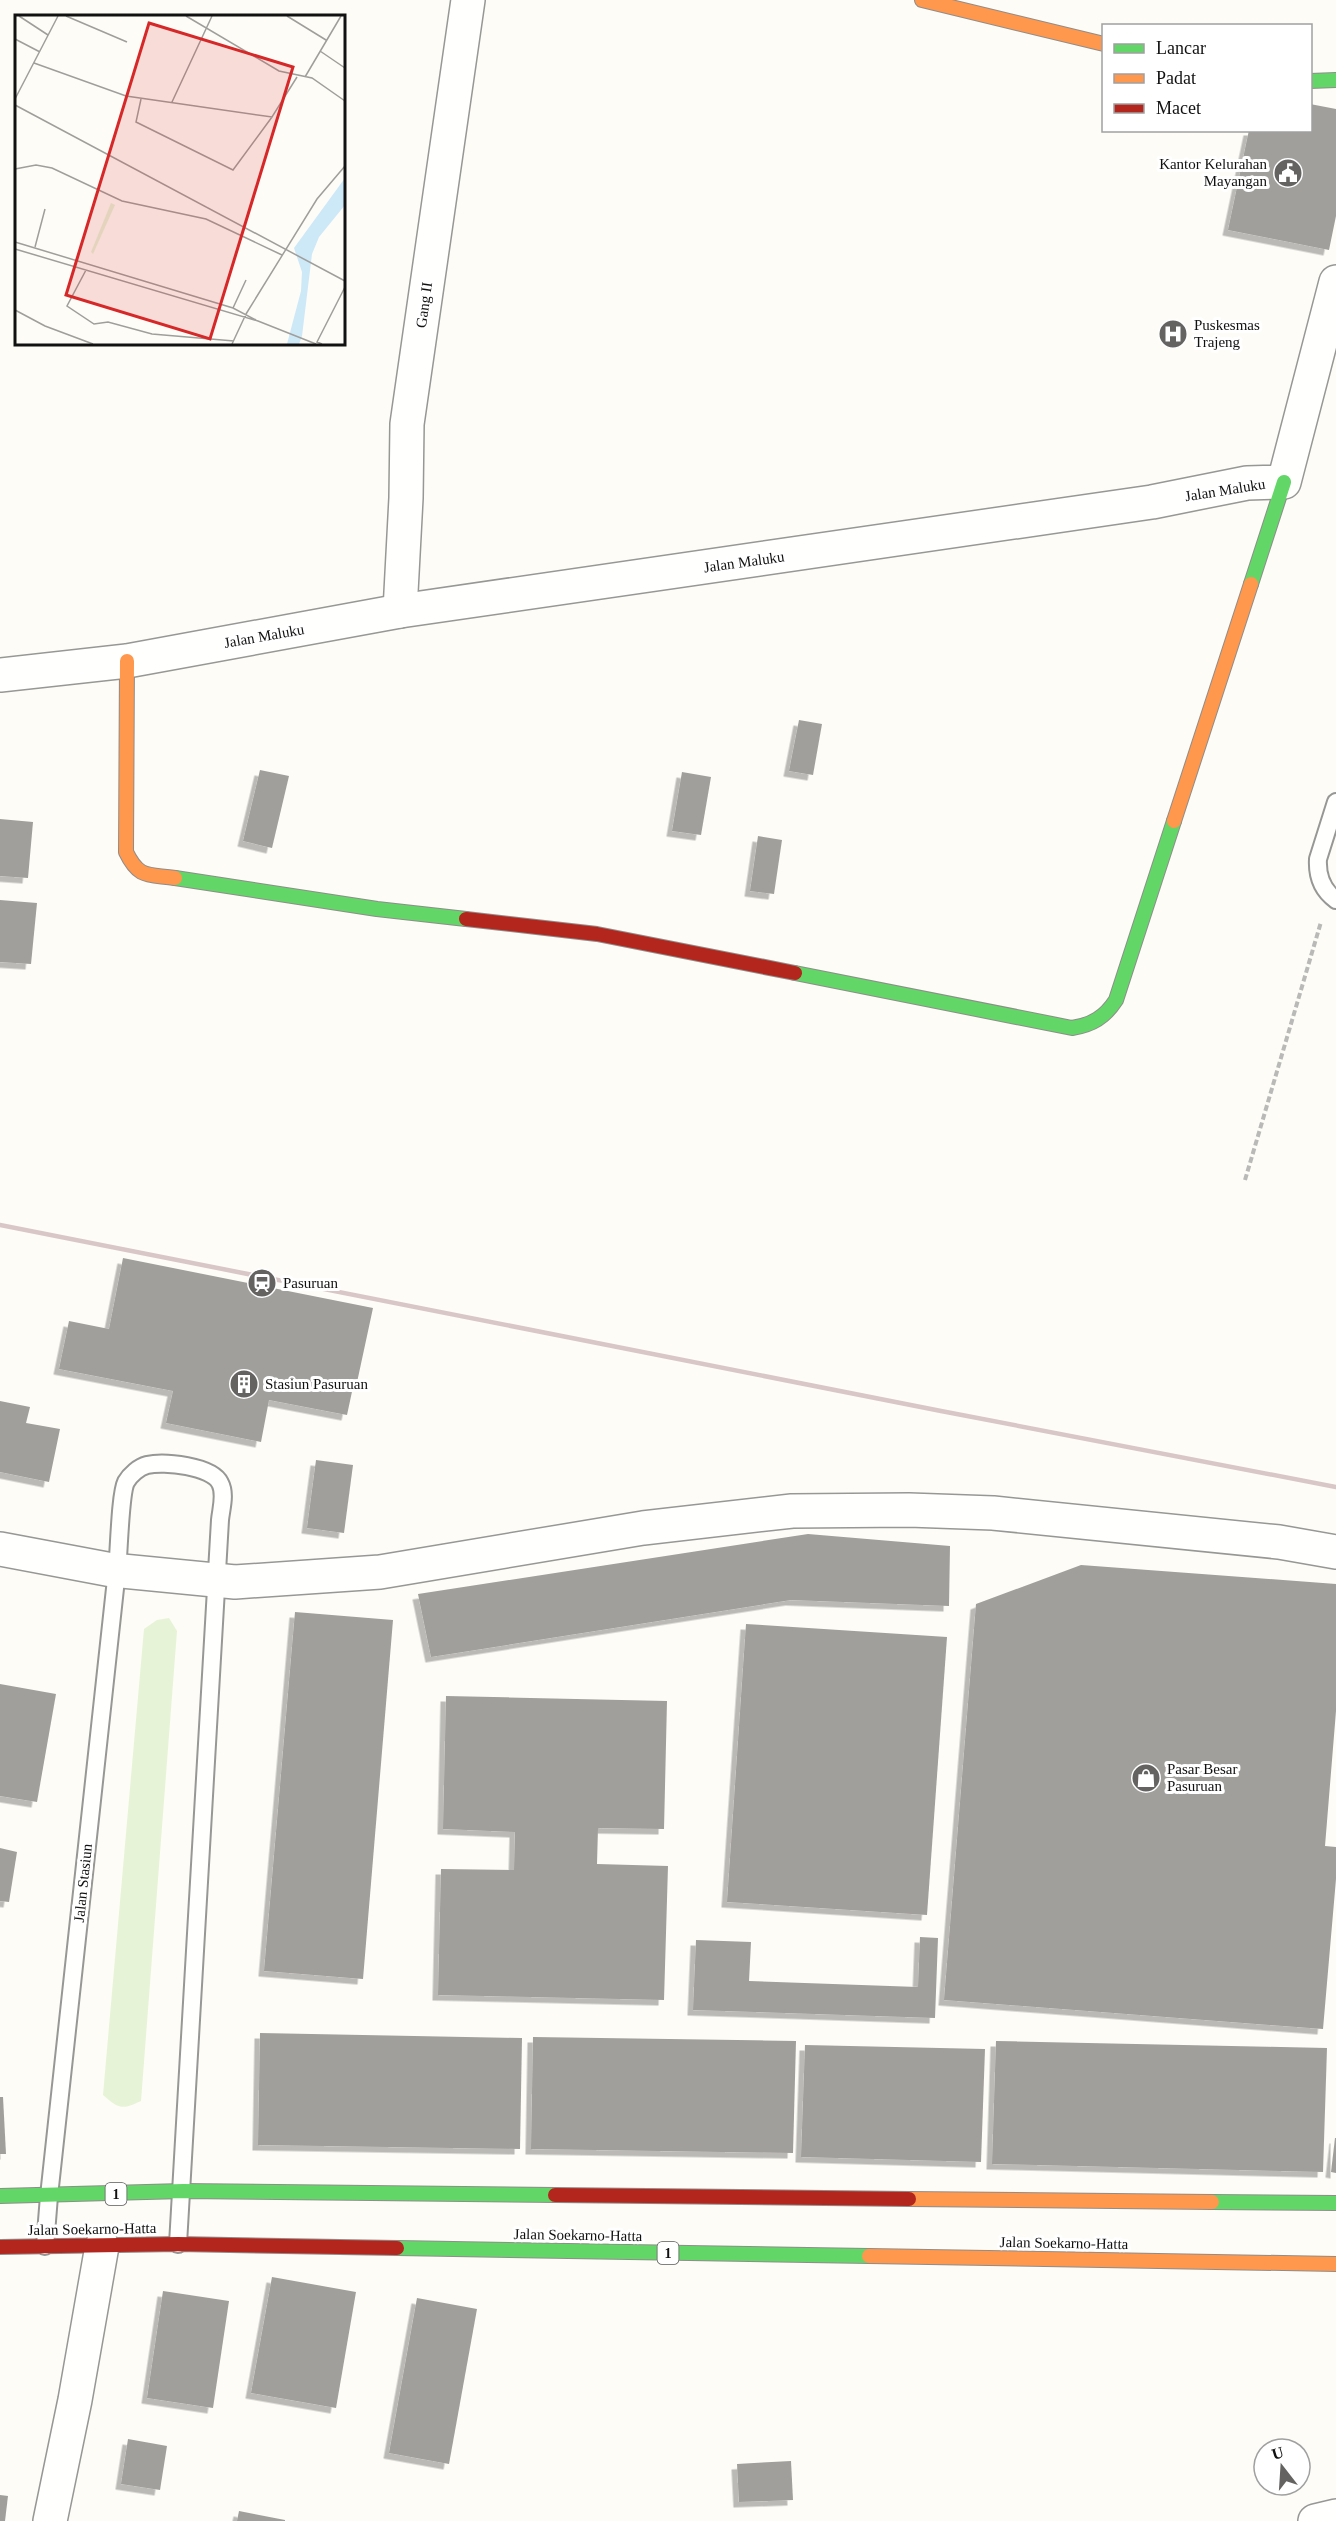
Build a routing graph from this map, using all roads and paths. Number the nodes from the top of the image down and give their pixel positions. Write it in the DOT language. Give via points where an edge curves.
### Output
graph roads {
  1 [pos="468,0"];
  2 [pos="922,0"];
  3 [pos="1102,44"];
  4 [pos="1336,80"];
  5 [pos="1312,81"];
  6 [pos="1336,282"];
  7 [pos="1284,482"];
  8 [pos="400,611"];
  9 [pos="128,661"];
  10 [pos="0,675"];
  11 [pos="1336,802"];
  12 [pos="1333,898"];
  13 [pos="1245,1180"];
  14 [pos="0,1549"];
  15 [pos="1336,1552"];
  16 [pos="117,1570"];
  17 [pos="217,1582"];
  18 [pos="183,2191"];
  19 [pos="0,2196"];
  20 [pos="49,2196"];
  21 [pos="1336,2203"];
  22 [pos="178,2244"];
  23 [pos="45,2246"];
  24 [pos="102,2246"];
  25 [pos="0,2247"];
  26 [pos="1336,2264"];
  27 [pos="1336,2516"];
  28 [pos="50,2521"];
  29 [pos="1315,2521"];
  1 -- 8 [label="street, Gang II" via="407,424"];
  2 -- 3 [label="main road"];
  4 -- 5 [label="main road"];
  6 -- 7 [label="street, Jalan Maluku"];
  7 -- 8 [label="street, Jalan Maluku" via="1247,483 1140,504"];
  7 -- 9 [label="main road" via="1116,1000 1110,1011 1087,1026 1072,1028 597,934 376,909 141,873 126,852"];
  8 -- 9 [label="street, Jalan Maluku"];
  9 -- 10 [label="street, Jalan Maluku"];
  11 -- 12 [label="lane" via="1318,860 1320,878"];
  12 -- 13 [label="path"];
  14 -- 16 [label="street"];
  15 -- 17 [label="street" via="1279,1542 993,1513 792,1510 643,1528 380,1572"];
  16 -- 17 [label="street"];
  16 -- 17 [label="lane, Jalan Stasiun" via="125,1484 146,1465 175,1464 212,1474 221,1484"];
  16 -- 20 [label="lane, Jalan Stasiun"];
  17 -- 18 [label="lane"];
  18 -- 20 [label="main road, 1"];
  18 -- 21 [label="main road, 1"];
  18 -- 22 [label="lane"];
  19 -- 20 [label="main road, 1"];
  20 -- 23 [label="lane, Jalan Stasiun"];
  22 -- 24 [label="main road, Jalan Soekarno-Hatta / 1"];
  22 -- 26 [label="main road, Jalan Soekarno-Hatta / 1"];
  23 -- 24 [label="main road, Jalan Soekarno-Hatta / 1"];
  23 -- 25 [label="main road, Jalan Soekarno-Hatta / 1"];
  24 -- 28 [label="street"];
  27 -- 29 [label="street"];
}
